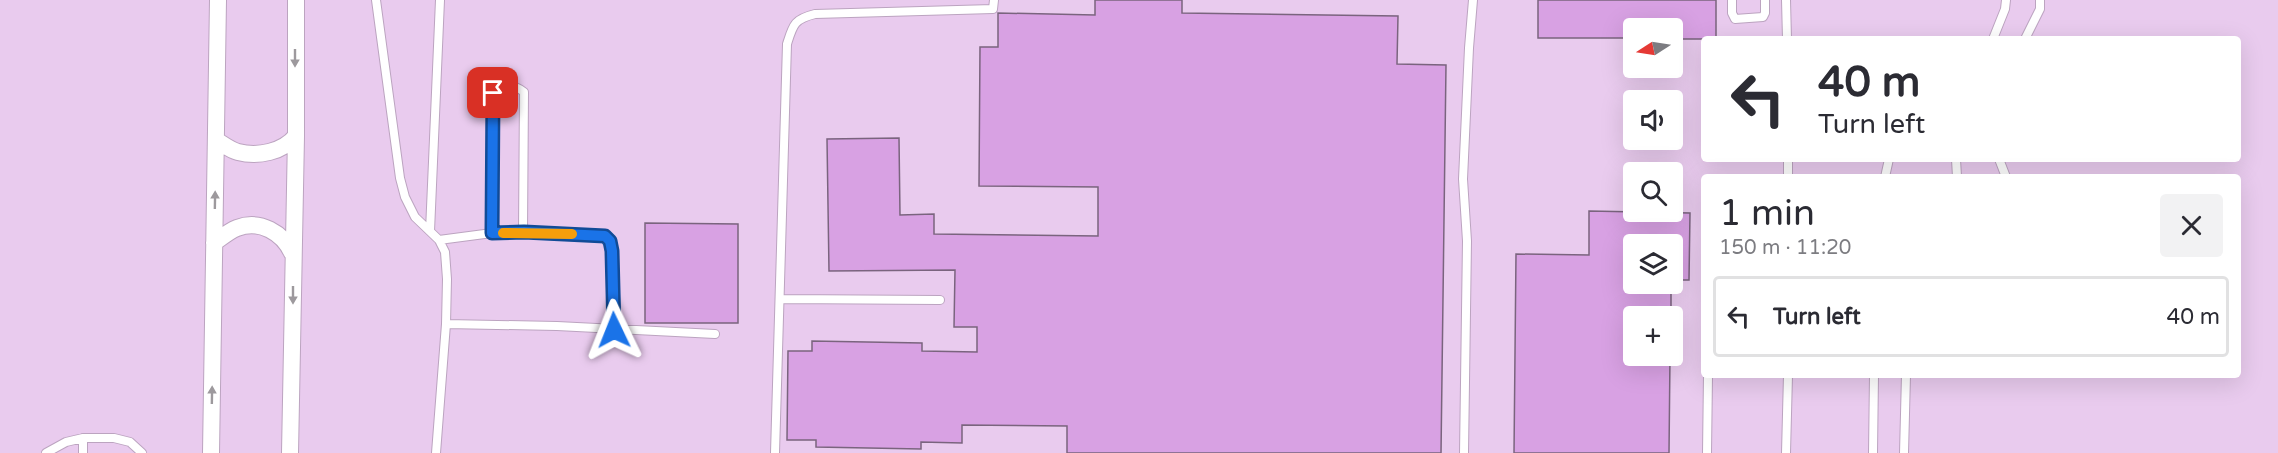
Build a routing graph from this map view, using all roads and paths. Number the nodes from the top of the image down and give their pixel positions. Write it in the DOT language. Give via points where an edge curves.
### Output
graph roads {
  1 [pos="218,0"];
  2 [pos="296,0"];
  3 [pos="376,0"];
  4 [pos="440,0"];
  5 [pos="994,0"];
  6 [pos="1473,0"];
  7 [pos="1732,0"];
  8 [pos="1765,0"];
  9 [pos="1786,0"];
  10 [pos="2006,0"];
  11 [pos="2040,0"];
  12 [pos="1787,36"];
  13 [pos="1994,36"];
  14 [pos="2026,36"];
  15 [pos="296,136"];
  16 [pos="216,140"];
  17 [pos="430,231"];
  18 [pos="524,232"];
  19 [pos="492,233"];
  20 [pos="439,240"];
  21 [pos="214,243"];
  22 [pos="292,253"];
  23 [pos="781,299"];
  24 [pos="940,300"];
  25 [pos="446,324"];
  26 [pos="614,330"];
  27 [pos="715,334"];
  28 [pos="1708,378"];
  29 [pos="1788,378"];
  30 [pos="1874,378"];
  31 [pos="1906,378"];
  32 [pos="83,438"];
  33 [pos="46,453"];
  34 [pos="83,453"];
  35 [pos="142,453"];
  36 [pos="211,453"];
  37 [pos="290,453"];
  38 [pos="436,453"];
  39 [pos="775,453"];
  40 [pos="1464,453"];
  41 [pos="1707,453"];
  42 [pos="1786,453"];
  43 [pos="1873,453"];
  44 [pos="1904,453"];
  1 -- 16 [label="street"];
  2 -- 15 [label="street, one-way"];
  3 -- 17 [label="lane" via="400,178 416,217"];
  4 -- 17 [label="lane"];
  5 -- 23 [label="lane" via="993,9 815,14 794,24 787,44"];
  6 -- 40 [label="lane" via="1463,179 1467,241"];
  7 -- 8 [label="lane" via="1732,13 1740,20 1762,17"];
  9 -- 12 [label="lane"];
  10 -- 13 [label="lane"];
  11 -- 14 [label="lane" via="2040,9"];
  15 -- 16 [label="street" via="290,143 261,154 236,151"];
  15 -- 22 [label="street"];
  21 -- 16 [label="street, one-way"];
  17 -- 20 [label="lane"];
  18 -- 19 [label="lane"];
  18 -- 19 [label="lane" via="525,92 506,86 493,93 492,101"];
  18 -- 26 [label="lane" via="605,236 610,241"];
  19 -- 20 [label="lane"];
  20 -- 25 [label="lane" via="445,252"];
  21 -- 22 [label="street" via="236,228 261,226 276,232"];
  36 -- 21 [label="street, one-way"];
  22 -- 37 [label="street, one-way"];
  23 -- 24 [label="lane"];
  23 -- 39 [label="lane"];
  25 -- 26 [label="lane"];
  25 -- 38 [label="lane"];
  26 -- 27 [label="lane"];
  28 -- 41 [label="lane"];
  29 -- 42 [label="lane"];
  30 -- 43 [label="lane"];
  31 -- 44 [label="lane"];
  32 -- 33 [label="lane"];
  32 -- 34 [label="lane"];
  32 -- 35 [label="lane" via="130,442"];
}
